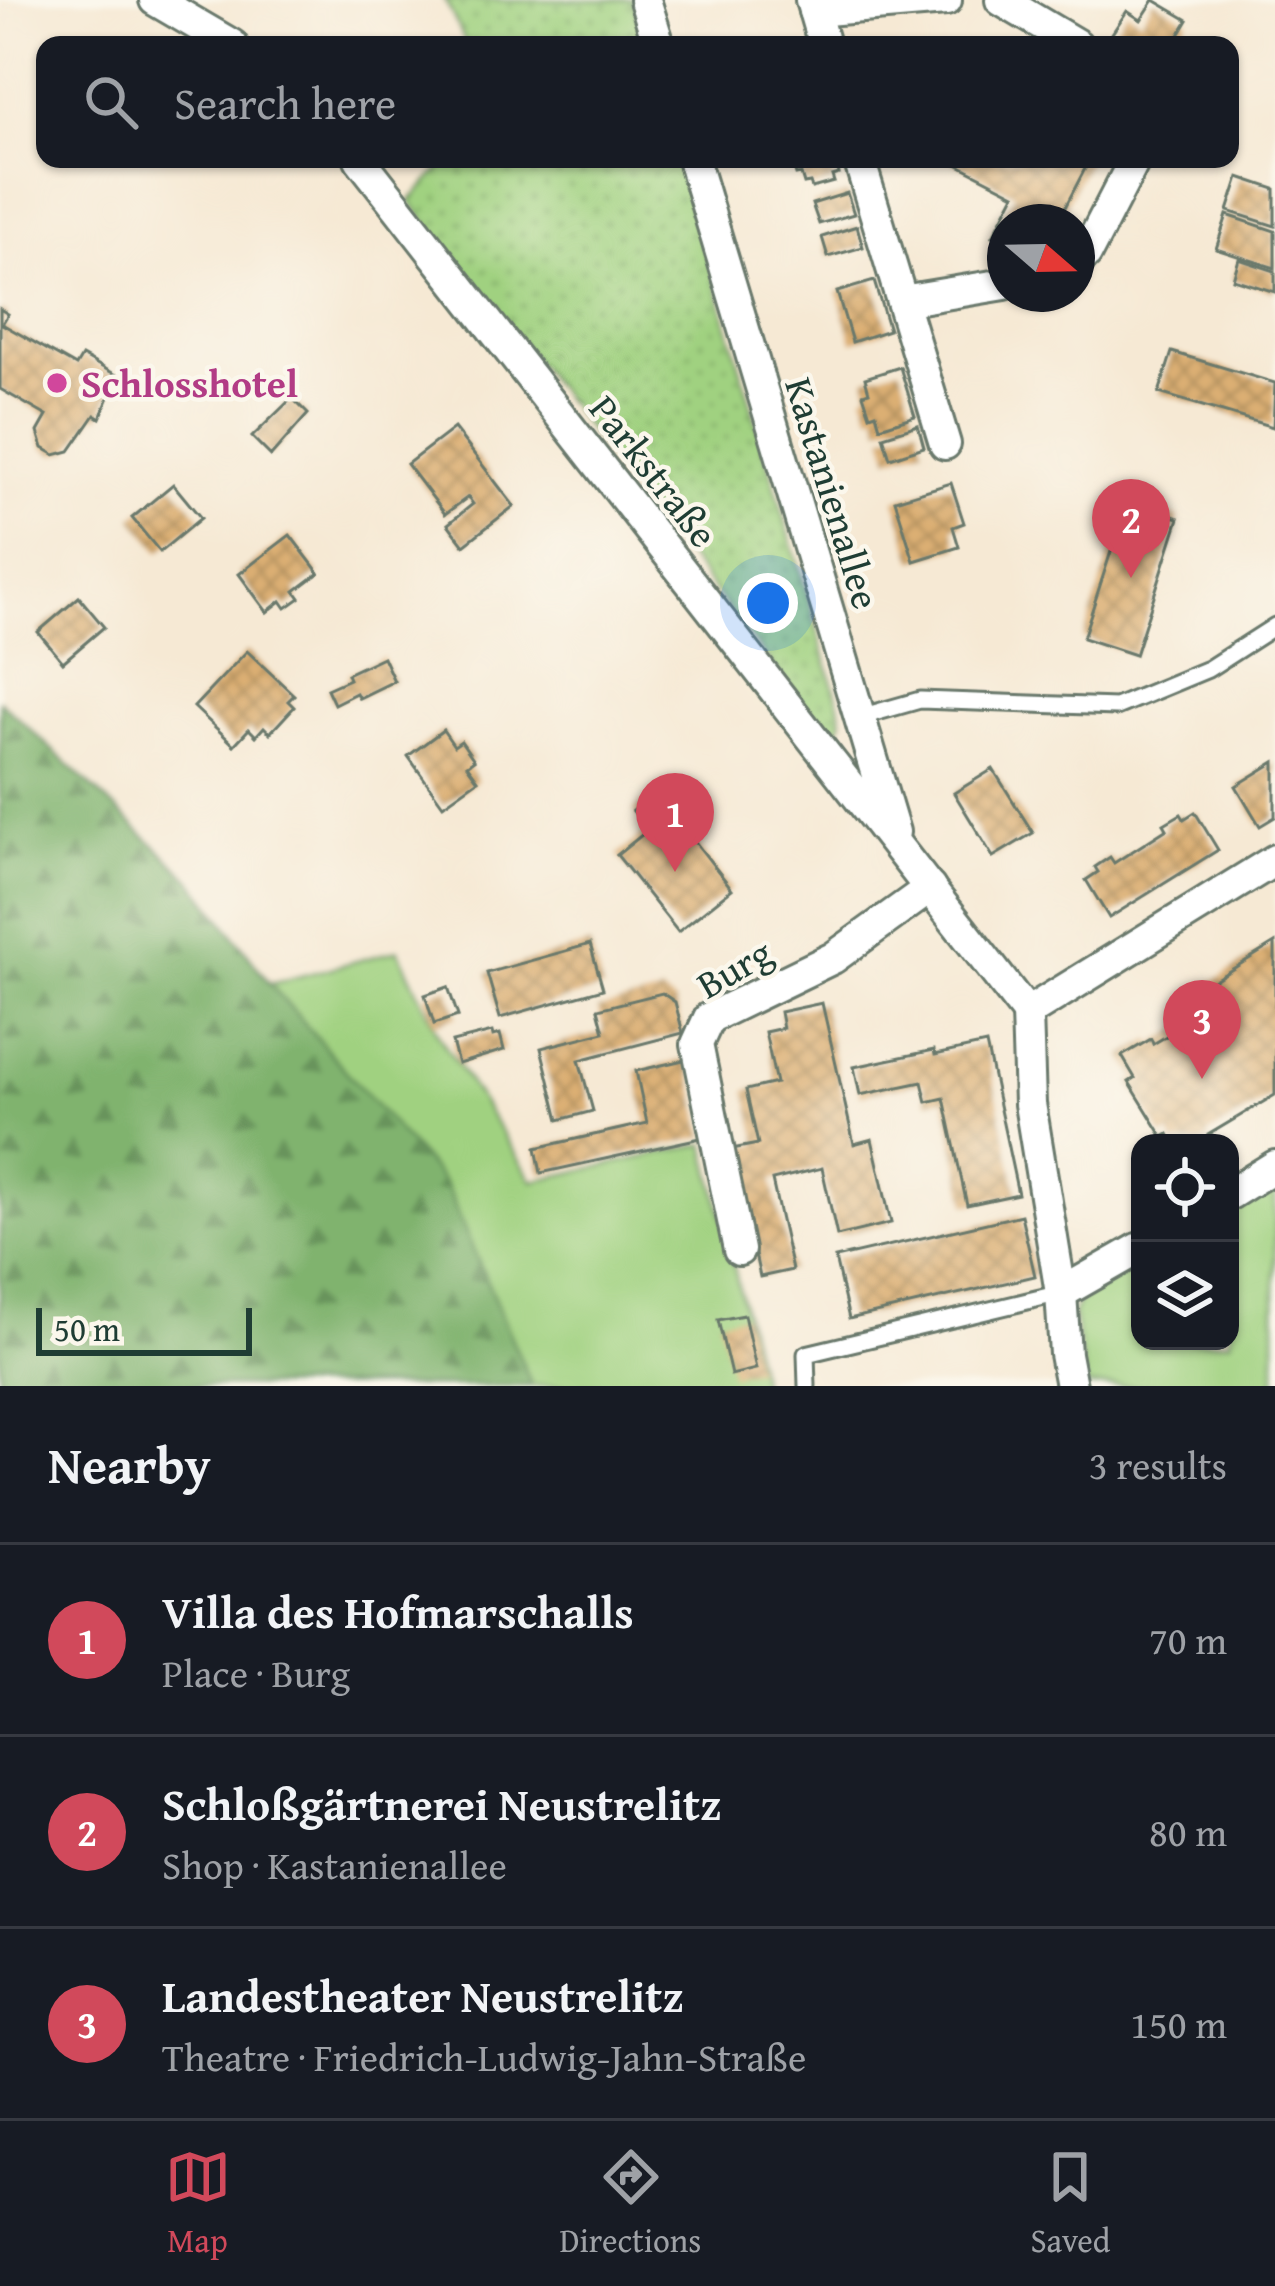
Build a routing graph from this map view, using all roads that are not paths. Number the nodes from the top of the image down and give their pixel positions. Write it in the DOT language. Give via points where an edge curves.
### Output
graph roads {
  1 [pos="154,0"];
  2 [pos="645,0"];
  3 [pos="946,0"];
  4 [pos="1001,0"];
  5 [pos="812,6"];
  6 [pos="216,36"];
  7 [pos="656,36"];
  8 [pos="821,36"];
  9 [pos="1062,36"];
  10 [pos="367,168"];
  11 [pos="696,168"];
  12 [pos="862,168"];
  13 [pos="1130,168"];
  14 [pos="1095,237"];
  15 [pos="987,287"];
  16 [pos="902,301"];
  17 [pos="945,444"];
  18 [pos="1275,626"];
  19 [pos="860,717"];
  20 [pos="899,849"];
  21 [pos="1275,860"];
  22 [pos="930,888"];
  23 [pos="1027,1013"];
  24 [pos="1275,1166"];
  25 [pos="1239,1188"];
  26 [pos="739,1250"];
  27 [pos="1131,1253"];
  28 [pos="1061,1293"];
  29 [pos="807,1386"];
  30 [pos="1071,1386"];
  1 -- 6 [label="street"];
  2 -- 7 [label="street"];
  3 -- 5 [label="street"];
  4 -- 9 [label="street"];
  5 -- 8 [label="street"];
  10 -- 20 [label="street, Parkstraße"];
  11 -- 19 [label="street, Kastanienallee"];
  12 -- 16 [label="street"];
  13 -- 14 [label="street"];
  15 -- 16 [label="street"];
  16 -- 17 [label="street"];
  18 -- 19 [label="lane" via="1208,669 1116,707 920,700"];
  19 -- 20 [label="street, Kastanienallee"];
  20 -- 22 [label="street, Parkstraße"];
  21 -- 23 [label="street"];
  22 -- 23 [label="street"];
  22 -- 26 [label="street, Burg" via="833,958 709,1018 698,1043"];
  23 -- 28 [label="street" via="1030,1105"];
  24 -- 25 [label="street"];
  27 -- 28 [label="street"];
  28 -- 29 [label="lane" via="806,1354"];
  28 -- 30 [label="street"];
}
